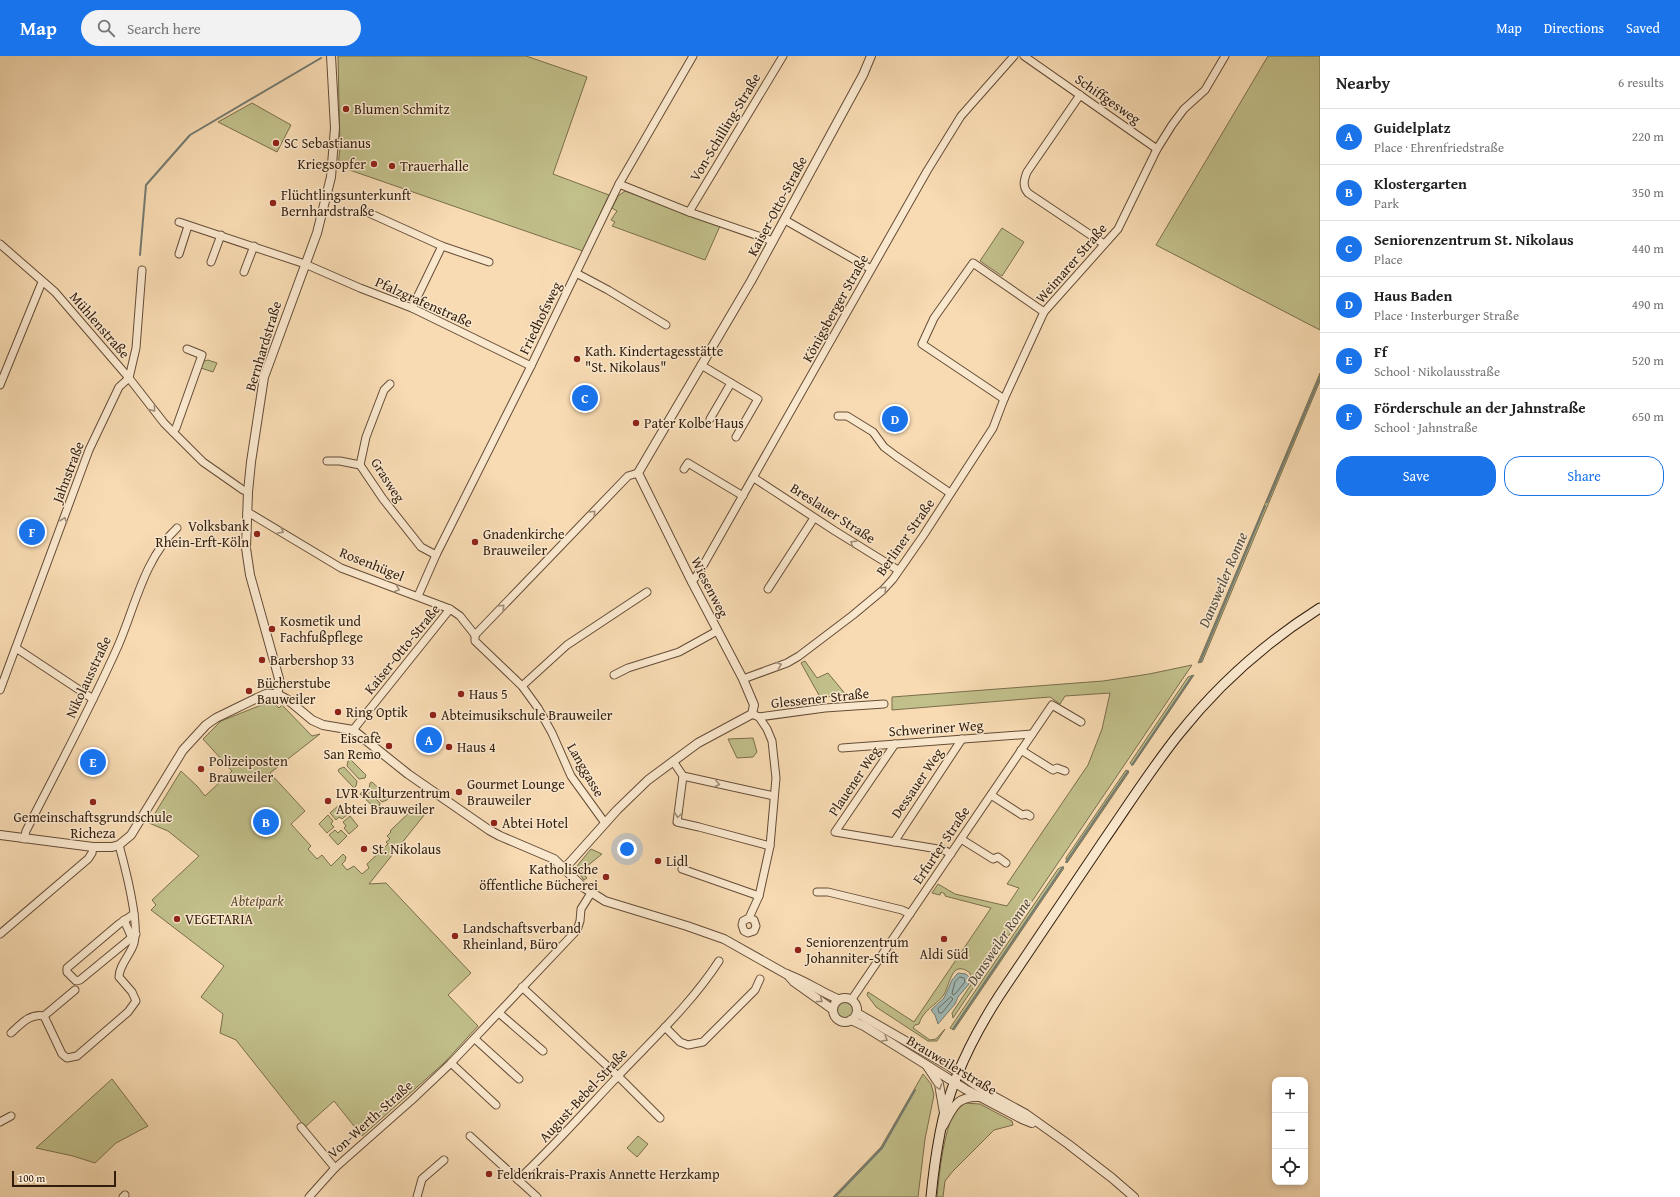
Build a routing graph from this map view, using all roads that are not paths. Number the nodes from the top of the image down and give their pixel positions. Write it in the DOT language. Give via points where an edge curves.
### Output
graph roads {
  1 [pos="331,56"];
  2 [pos="693,56"];
  3 [pos="783,56"];
  4 [pos="871,56"];
  5 [pos="1014,56"];
  6 [pos="1024,56"];
  7 [pos="1226,56"];
  8 [pos="1080,95"];
  9 [pos="1157,149"];
  10 [pos="619,184"];
  11 [pos="689,212"];
  12 [pos="369,213"];
  13 [pos="785,220"];
  14 [pos="179,222"];
  15 [pos="188,226"];
  16 [pos="221,235"];
  17 [pos="773,242"];
  18 [pos="0,244"];
  19 [pos="1104,244"];
  20 [pos="254,246"];
  21 [pos="442,246"];
  22 [pos="179,254"];
  23 [pos="212,262"];
  24 [pos="489,262"];
  25 [pos="305,264"];
  26 [pos="871,269"];
  27 [pos="142,270"];
  28 [pos="244,272"];
  29 [pos="576,273"];
  30 [pos="42,282"];
  31 [pos="412,308"];
  32 [pos="1044,312"];
  33 [pos="666,325"];
  34 [pos="187,349"];
  35 [pos="701,365"];
  36 [pos="531,366"];
  37 [pos="128,378"];
  38 [pos="731,383"];
  39 [pos="0,384"];
  40 [pos="390,384"];
  41 [pos="1004,399"];
  42 [pos="838,416"];
  43 [pos="710,419"];
  44 [pos="173,432"];
  45 [pos="736,437"];
  46 [pos="986,438"];
  47 [pos="327,461"];
  48 [pos="360,465"];
  49 [pos="684,470"];
  50 [pos="638,473"];
  51 [pos="754,478"];
  52 [pos="248,491"];
  53 [pos="950,493"];
  54 [pos="743,496"];
  55 [pos="247,513"];
  56 [pos="814,518"];
  57 [pos="177,528"];
  58 [pos="436,555"];
  59 [pos="898,570"];
  60 [pos="692,582"];
  61 [pos="768,589"];
  62 [pos="647,592"];
  63 [pos="418,596"];
  64 [pos="1320,608"];
  65 [pos="450,609"];
  66 [pos="717,631"];
  67 [pos="475,635"];
  68 [pos="16,648"];
  69 [pos="614,674"];
  70 [pos="743,679"];
  71 [pos="522,686"];
  72 [pos="0,690"];
  73 [pos="277,694"];
  74 [pos="93,699"];
  75 [pos="884,704"];
  76 [pos="756,716"];
  77 [pos="1081,722"];
  78 [pos="353,730"];
  79 [pos="1032,734"];
  80 [pos="962,739"];
  81 [pos="895,744"];
  82 [pos="842,748"];
  83 [pos="1021,750"];
  84 [pos="673,761"];
  85 [pos="1065,771"];
  86 [pos="683,776"];
  87 [pos="991,795"];
  88 [pos="774,796"];
  89 [pos="1030,816"];
  90 [pos="605,823"];
  91 [pos="0,835"];
  92 [pos="24,838"];
  93 [pos="961,839"];
  94 [pos="894,842"];
  95 [pos="119,845"];
  96 [pos="770,846"];
  97 [pos="93,847"];
  98 [pos="951,854"];
  99 [pos="1006,862"];
  100 [pos="565,868"];
  101 [pos="682,870"];
  102 [pos="817,892"];
  103 [pos="591,893"];
  104 [pos="759,896"];
  105 [pos="134,914"];
  106 [pos="910,914"];
  107 [pos="749,918"];
  108 [pos="124,920"];
  109 [pos="0,934"];
  110 [pos="133,935"];
  111 [pos="718,961"];
  112 [pos="786,974"];
  113 [pos="760,979"];
  114 [pos="522,987"];
  115 [pos="75,990"];
  116 [pos="838,999"];
  117 [pos="852,999"];
  118 [pos="832,1010"];
  119 [pos="499,1013"];
  120 [pos="857,1013"];
  121 [pos="44,1016"];
  122 [pos="851,1020"];
  123 [pos="665,1027"];
  124 [pos="11,1033"];
  125 [pos="475,1039"];
  126 [pos="543,1051"];
  127 [pos="451,1063"];
  128 [pos="925,1064"];
  129 [pos="958,1072"];
  130 [pos="618,1076"];
  131 [pos="519,1079"];
  132 [pos="954,1082"];
  133 [pos="980,1097"];
  134 [pos="496,1105"];
  135 [pos="944,1113"];
  136 [pos="11,1116"];
  137 [pos="660,1118"];
  138 [pos="0,1122"];
  139 [pos="301,1127"];
  140 [pos="1042,1127"];
  141 [pos="940,1132"];
  142 [pos="470,1136"];
  143 [pos="444,1160"];
  144 [pos="335,1168"];
  145 [pos="518,1180"];
  146 [pos="309,1197"];
  147 [pos="417,1197"];
  148 [pos="537,1197"];
  149 [pos="931,1197"];
  150 [pos="1134,1197"];
  1 -- 25 [label="street, Bernhardstraße" via="333,160 317,233"];
  2 -- 10 [label="street, Friedhofsweg"];
  3 -- 11 [label="street, Von-Schilling-Straße"];
  4 -- 13 [label="street, Kaiser-Otto-Straße"];
  5 -- 26 [label="street, Königsberger Straße" via="961,116"];
  6 -- 8 [label="street, Schiffgesweg"];
  7 -- 9 [label="street, Weimarer Straße" via="1205,90 1184,109"];
  8 -- 9 [label="street, Schiffgesweg"];
  8 -- 19 [label="street" via="1023,180 1028,193"];
  9 -- 19 [label="street, Weimarer Straße" via="1118,229"];
  10 -- 11 [label="street"];
  10 -- 29 [label="street, Friedhofsweg"];
  11 -- 17 [label="street"];
  12 -- 21 [label="street"];
  13 -- 17 [label="street, Kaiser-Otto-Straße"];
  13 -- 26 [label="street"];
  14 -- 15 [label="street, Pfalzgrafenstraße"];
  15 -- 16 [label="street, Pfalzgrafenstraße"];
  15 -- 22 [label="street"];
  16 -- 20 [label="street, Pfalzgrafenstraße"];
  16 -- 23 [label="street"];
  17 -- 35 [label="street, Kaiser-Otto-Straße"];
  18 -- 30 [label="street, Mühlenstraße"];
  19 -- 32 [label="street, Weimarer Straße"];
  20 -- 25 [label="street, Pfalzgrafenstraße"];
  20 -- 28 [label="street"];
  21 -- 24 [label="street"];
  21 -- 31 [label="street"];
  25 -- 31 [label="street, Pfalzgrafenstraße"];
  25 -- 52 [label="street, Bernhardstraße" via="264,377"];
  26 -- 51 [label="street, Königsberger Straße"];
  27 -- 37 [label="street" via="136,348"];
  29 -- 33 [label="street"];
  29 -- 36 [label="street, Friedhofsweg"];
  30 -- 37 [label="street, Mühlenstraße" via="55,292"];
  30 -- 39 [label="street"];
  31 -- 36 [label="street, Pfalzgrafenstraße"];
  32 -- 41 [label="street, Weimarer Straße"];
  32 -- 41 [label="street" via="973,263 934,318 922,344"];
  34 -- 44 [label="street" via="202,355"];
  35 -- 38 [label="street"];
  35 -- 50 [label="street, Kaiser-Otto-Straße"];
  36 -- 58 [label="street, Friedhofsweg"];
  37 -- 44 [label="street, Mühlenstraße, one-way"];
  68 -- 37 [label="street, Jahnstraße, one-way" via="93,443 119,387"];
  38 -- 43 [label="street"];
  38 -- 45 [label="street" via="758,399"];
  40 -- 48 [label="street, Grasweg" via="384,390 366,437"];
  41 -- 46 [label="street, Weimarer Straße"];
  42 -- 53 [label="street" via="847,416 873,432 884,447"];
  44 -- 52 [label="street, Mühlenstraße" via="212,470"];
  46 -- 53 [label="street, Berliner Straße"];
  47 -- 48 [label="street"];
  48 -- 58 [label="street, Grasweg" via="421,547"];
  49 -- 54 [label="street" via="688,463"];
  50 -- 60 [label="street, Wiesenweg"];
  67 -- 50 [label="street, Kaiser-Otto-Straße, one-way" via="628,476"];
  51 -- 54 [label="street, Königsberger Straße"];
  51 -- 56 [label="street, Breslauer Straße"];
  52 -- 55 [label="street, Bernhardstraße"];
  53 -- 59 [label="street, Berliner Straße"];
  54 -- 60 [label="street, Königsberger Straße"];
  55 -- 63 [label="street, Rosenhügel, one-way" via="341,568"];
  55 -- 73 [label="street, Bernhardstraße" via="246,548 250,575 280,683"];
  59 -- 56 [label="street, Breslauer Straße, one-way"];
  56 -- 61 [label="street"];
  57 -- 74 [label="street, Nikolausstraße" via="152,562 144,578 118,645"];
  58 -- 63 [label="street, Friedhofsweg"];
  70 -- 59 [label="street, Berliner Straße, one-way" via="786,663 823,640 883,590"];
  60 -- 66 [label="street, Wiesenweg"];
  62 -- 71 [label="street" via="567,645"];
  63 -- 65 [label="street, Rosenhügel"];
  64 -- 129 [label="main road" via="1278,637 1247,663 1217,691 1178,736 1140,787 999,996 978,1029"];
  65 -- 67 [label="street, Kaiser-Otto-Straße" via="460,616"];
  65 -- 78 [label="street, Kaiser-Otto-Straße"];
  66 -- 69 [label="street" via="679,652"];
  66 -- 70 [label="street, Wiesenweg"];
  67 -- 71 [label="street, Langgasse" via="475,641"];
  68 -- 72 [label="street, Jahnstraße"];
  68 -- 74 [label="street"];
  70 -- 76 [label="street, Wiesenweg"];
  71 -- 90 [label="street, Langgasse" via="552,733 571,776"];
  73 -- 78 [label="street" via="312,720 323,725"];
  73 -- 95 [label="street" via="266,694 206,725 183,750 131,835"];
  74 -- 92 [label="street, Nikolausstraße"];
  75 -- 76 [label="street, Glessener Straße"];
  76 -- 84 [label="street, Glessener Straße" via="698,743"];
  76 -- 88 [label="street" via="768,729 772,741 776,778"];
  77 -- 79 [label="street, Erfurter Straße" via="1052,706"];
  78 -- 100 [label="street" via="408,774 489,830 548,856"];
  79 -- 80 [label="street, Schweriner Weg"];
  79 -- 83 [label="street, Erfurter Straße"];
  80 -- 81 [label="street, Schweriner Weg"];
  80 -- 94 [label="street, Dessauer Weg"];
  81 -- 82 [label="street, Schweriner Weg"];
  81 -- 94 [label="street, Plauener Weg" via="835,832"];
  83 -- 85 [label="street" via="1053,770 1057,768"];
  83 -- 87 [label="street, Erfurter Straße"];
  84 -- 86 [label="street"];
  84 -- 90 [label="street, Glessener Straße" via="648,780"];
  86 -- 88 [label="street, one-way"];
  86 -- 96 [label="street, one-way" via="677,822"];
  87 -- 89 [label="street" via="1022,815"];
  87 -- 93 [label="street, Erfurter Straße"];
  88 -- 96 [label="street"];
  90 -- 100 [label="street, Glessener Straße"];
  91 -- 92 [label="street"];
  92 -- 97 [label="street"];
  93 -- 98 [label="street, Erfurter Straße"];
  93 -- 99 [label="street" via="993,859 998,857"];
  94 -- 98 [label="street" via="944,850"];
  95 -- 97 [label="street"];
  95 -- 105 [label="street"];
  96 -- 104 [label="street"];
  97 -- 109 [label="street" via="88,859"];
  98 -- 106 [label="street, Erfurter Straße"];
  100 -- 103 [label="street"];
  101 -- 104 [label="street"];
  102 -- 106 [label="street" via="828,892"];
  103 -- 112 [label="street" via="605,901 724,939"];
  103 -- 114 [label="street, Von-Werth-Straße" via="581,909 577,930"];
  104 -- 107 [label="street"];
  105 -- 108 [label="street"];
  105 -- 110 [label="street"];
  106 -- 117 [label="street, Erfurter Straße"];
  108 -- 110 [label="street"];
  108 -- 110 [label="street" via="67,968 67,972 76,981 80,980"];
  110 -- 121 [label="street" via="134,943 119,972 119,977 136,1001 128,1012 77,1056 67,1058 62,1054"];
  111 -- 123 [label="street, August-Bebel-Straße" via="705,982"];
  112 -- 116 [label="street" via="797,977"];
  112 -- 118 [label="street, one-way"];
  113 -- 123 [label="street" via="755,990 702,1042 688,1045 680,1042"];
  114 -- 119 [label="street, Von-Werth-Straße"];
  114 -- 130 [label="street"];
  115 -- 121 [label="street"];
  116 -- 117 [label="street"];
  116 -- 118 [label="street"];
  117 -- 120 [label="street" via="856,1004"];
  118 -- 122 [label="street" via="834,1017 840,1021"];
  119 -- 125 [label="street, Von-Werth-Straße"];
  119 -- 126 [label="street"];
  120 -- 122 [label="street"];
  120 -- 129 [label="street, Brauweilerstraße"];
  121 -- 124 [label="street" via="30,1017"];
  122 -- 128 [label="street, Brauweilerstraße, one-way"];
  123 -- 130 [label="street, August-Bebel-Straße"];
  125 -- 127 [label="street, Von-Werth-Straße"];
  125 -- 131 [label="street"];
  127 -- 134 [label="street"];
  127 -- 144 [label="street, Von-Werth-Straße"];
  128 -- 132 [label="street, Brauweilerstraße"];
  128 -- 135 [label="street, one-way" via="939,1084"];
  129 -- 132 [label="main road"];
  129 -- 140 [label="street, Brauweilerstraße" via="984,1091 1026,1114"];
  130 -- 137 [label="street"];
  130 -- 145 [label="street, August-Bebel-Straße"];
  132 -- 133 [label="street, Brauweilerstraße"];
  132 -- 135 [label="main road"];
  133 -- 140 [label="street, Brauweilerstraße"];
  133 -- 141 [label="street" via="965,1098 955,1105"];
  135 -- 141 [label="main road"];
  136 -- 138 [label="street"];
  139 -- 144 [label="street"];
  140 -- 150 [label="street, Brauweilerstraße"];
  141 -- 149 [label="main road"];
  142 -- 145 [label="street"];
  143 -- 147 [label="street" via="422,1179"];
  144 -- 146 [label="street, Von-Werth-Straße"];
  145 -- 148 [label="street"];
}
